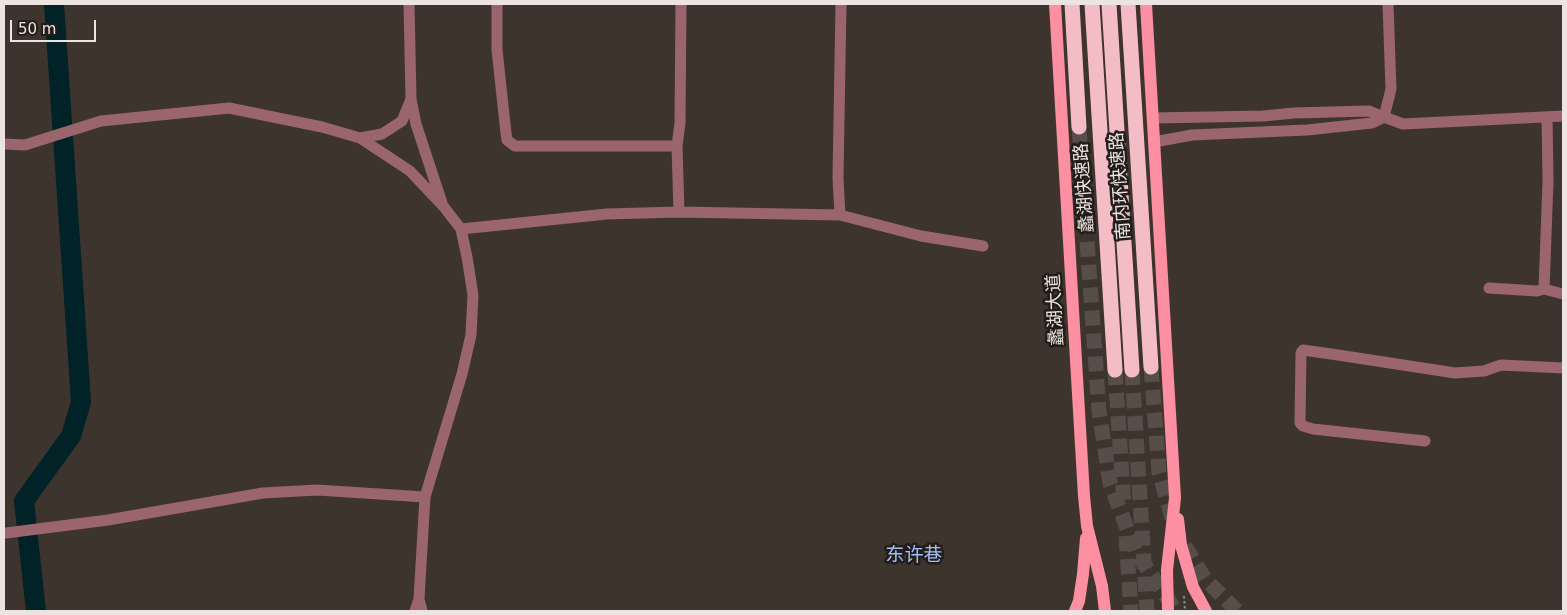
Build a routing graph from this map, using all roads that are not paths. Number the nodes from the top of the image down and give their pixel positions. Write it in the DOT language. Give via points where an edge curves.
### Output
graph roads {
  1 [pos="409,4"];
  2 [pos="497,4"];
  3 [pos="680,4"];
  4 [pos="841,4"];
  5 [pos="1055,4"];
  6 [pos="1072,4"];
  7 [pos="1092,4"];
  8 [pos="1109,4"];
  9 [pos="1128,4"];
  10 [pos="1146,4"];
  11 [pos="1388,4"];
  12 [pos="411,99"];
  13 [pos="1563,116"];
  14 [pos="1384,117"];
  15 [pos="1546,117"];
  16 [pos="1153,118"];
  17 [pos="1080,127"];
  18 [pos="360,138"];
  19 [pos="1154,142"];
  20 [pos="4,144"];
  21 [pos="677,146"];
  22 [pos="444,207"];
  23 [pos="680,212"];
  24 [pos="840,215"];
  25 [pos="460,229"];
  26 [pos="983,246"];
  27 [pos="1489,288"];
  28 [pos="1544,289"];
  29 [pos="1563,294"];
  30 [pos="1151,367"];
  31 [pos="1563,368"];
  32 [pos="1115,370"];
  33 [pos="1132,370"];
  34 [pos="1425,441"];
  35 [pos="426,497"];
  36 [pos="1175,498"];
  37 [pos="1087,526"];
  38 [pos="6,533"];
  39 [pos="419,599"];
  40 [pos="415,611"];
  41 [pos="422,611"];
  42 [pos="1075,611"];
  43 [pos="1105,611"];
  44 [pos="1168,611"];
  45 [pos="1206,611"];
  1 -- 12 [label="street"];
  2 -- 21 [label="street" via="497,50 507,140 515,146"];
  3 -- 21 [label="street"];
  4 -- 24 [label="street"];
  5 -- 37 [label="main road, 蠡湖大道"];
  6 -- 17 [label="highway"];
  7 -- 32 [label="highway, 蠡湖快速路"];
  8 -- 33 [label="highway, 蠡湖快速路"];
  9 -- 30 [label="highway, 南内环快速路"];
  10 -- 16 [label="main road"];
  11 -- 14 [label="street" via="1391,89"];
  12 -- 18 [label="street" via="402,121 382,134"];
  12 -- 22 [label="street" via="416,124"];
  13 -- 15 [label="street"];
  14 -- 15 [label="street" via="1403,124"];
  14 -- 16 [label="street" via="1369,111"];
  14 -- 19 [label="street" via="1372,123 1307,130 1192,135"];
  15 -- 28 [label="street" via="1548,181"];
  16 -- 19 [label="main road"];
  18 -- 20 [label="street" via="229,108 102,121 25,145"];
  18 -- 22 [label="street" via="410,170"];
  19 -- 36 [label="main road"];
  21 -- 23 [label="street"];
  22 -- 25 [label="street"];
  23 -- 24 [label="street"];
  23 -- 25 [label="street" via="607,214"];
  24 -- 26 [label="street" via="921,236"];
  25 -- 35 [label="street" via="473,295 471,335"];
  27 -- 28 [label="street"];
  28 -- 29 [label="street"];
  31 -- 34 [label="street" via="1501,365 1484,371 1455,373 1303,350 1300,423 1303,426"];
  35 -- 38 [label="street" via="317,490 263,493 108,520"];
  35 -- 39 [label="street"];
  36 -- 44 [label="main road" via="1167,570"];
  36 -- 45 [label="main road" via="1181,545 1193,587"];
  37 -- 42 [label="main road" via="1083,574"];
  37 -- 43 [label="main road, 蠡湖大道"];
  39 -- 40 [label="street"];
  39 -- 41 [label="street"];
}
